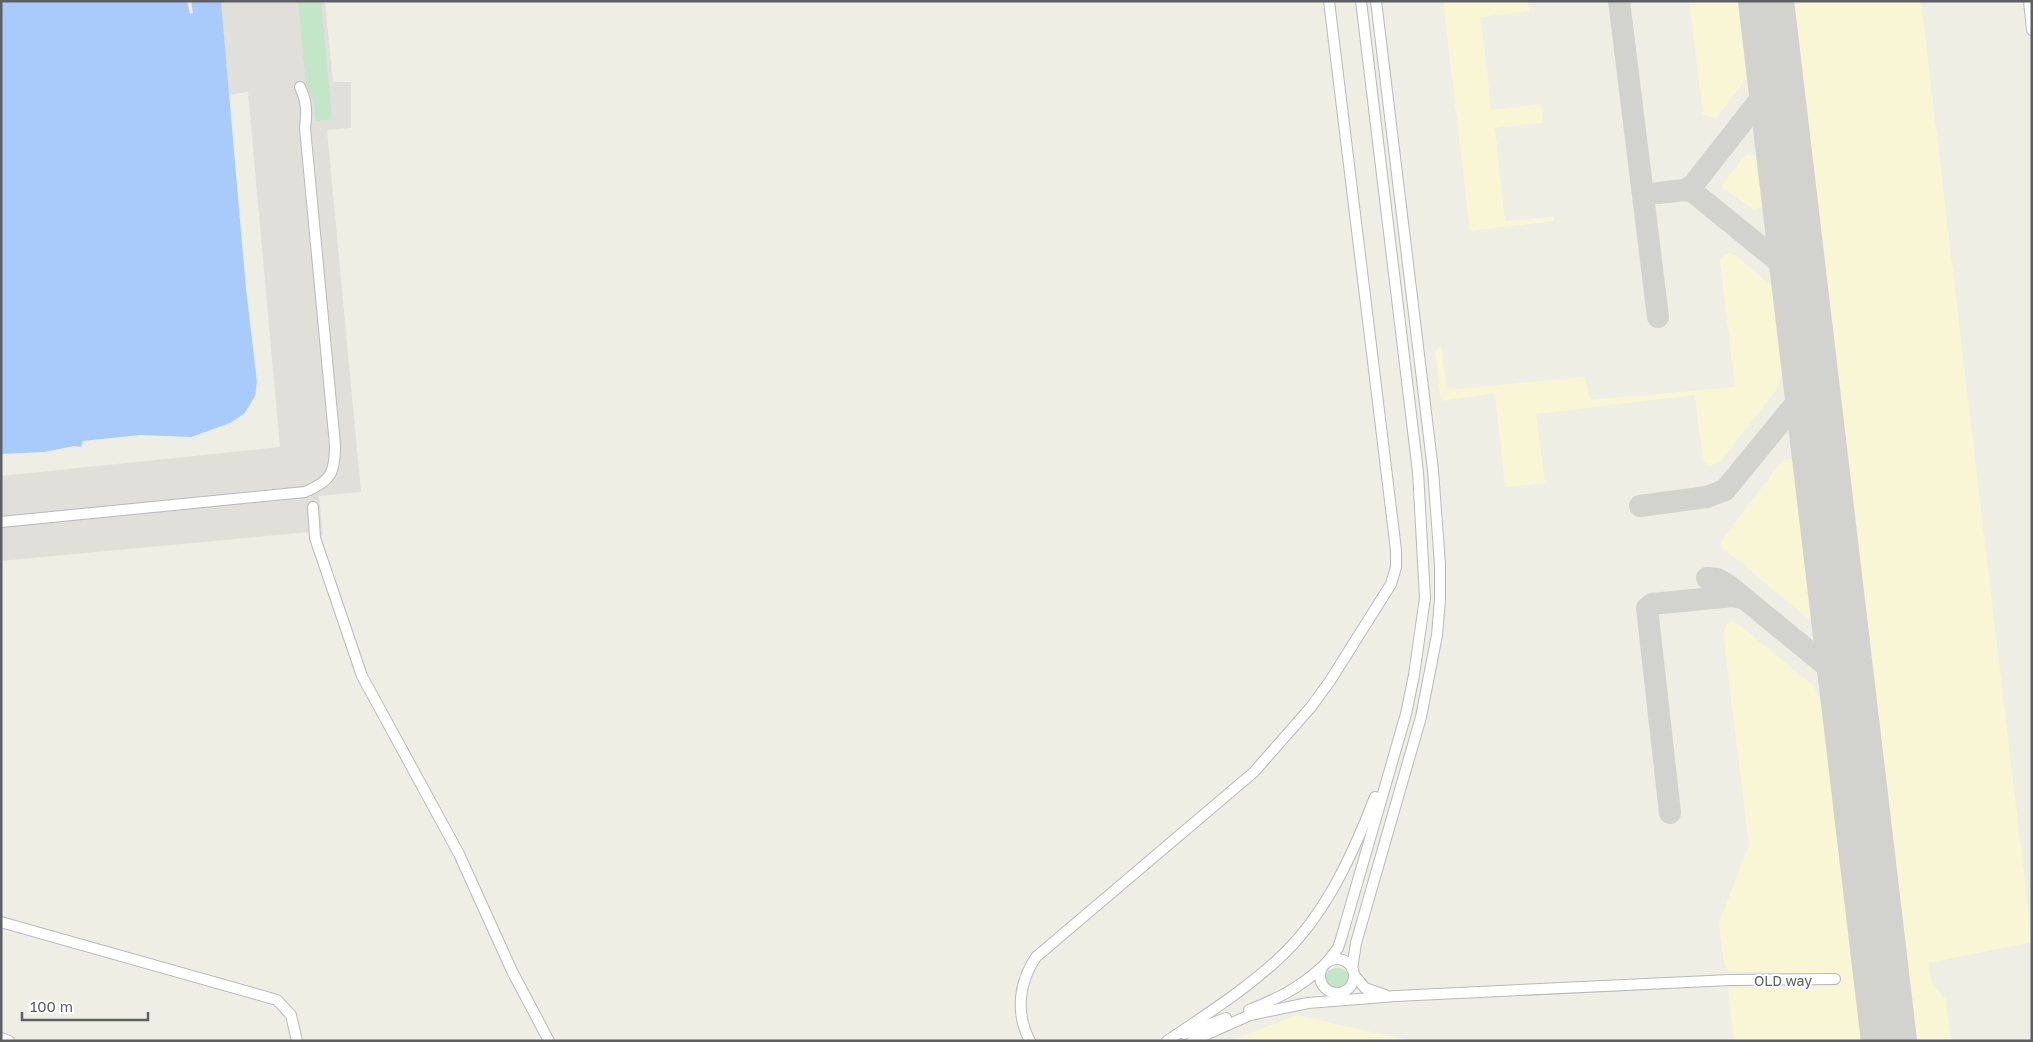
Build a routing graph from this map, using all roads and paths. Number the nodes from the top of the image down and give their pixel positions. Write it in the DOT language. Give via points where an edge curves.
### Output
graph roads {
  1 [pos="1329,1"];
  2 [pos="1360,1"];
  3 [pos="1376,1"];
  4 [pos="2029,1"];
  5 [pos="2032,30"];
  6 [pos="300,87"];
  7 [pos="313,507"];
  8 [pos="1,522"];
  9 [pos="1406,714"];
  10 [pos="1,922"];
  11 [pos="1324,965"];
  12 [pos="1353,972"];
  13 [pos="1835,979"];
  14 [pos="1338,993"];
  15 [pos="1396,996"];
  16 [pos="1368,999"];
  17 [pos="1308,1003"];
  18 [pos="1,1038"];
  19 [pos="9,1041"];
  20 [pos="297,1041"];
  21 [pos="549,1041"];
  22 [pos="1030,1041"];
  23 [pos="1167,1041"];
  24 [pos="1192,1041"];
  1 -- 22 [label="street" via="1396,550 1394,576 1321,694 1254,772 1036,957 1026,975 1021,1001 1022,1021"];
  2 -- 9 [label="street" via="1422,516 1424,598"];
  3 -- 12 [label="street" via="1438,515 1440,599 1436,644 1421,718 1356,943"];
  4 -- 5 [label="street"];
  6 -- 8 [label="street" via="308,112 305,128 335,444 333,470 328,480 305,492"];
  7 -- 21 [label="street" via="317,546 362,676 459,854 512,971"];
  9 -- 11 [label="street" via="1341,939"];
  9 -- 23 [label="street" via="1346,866 1301,934 1277,961"];
  10 -- 20 [label="street" via="277,1000 291,1015"];
  11 -- 12 [label="street" via="1340,959 1349,964"];
  11 -- 14 [label="street" via="1321,983 1324,988"];
  11 -- 23 [label="street" via="1300,986 1277,999"];
  12 -- 14 [label="street" via="1350,986"];
  12 -- 15 [label="street" via="1365,988"];
  13 -- 15 [label="street, OLD way" via="1730,980"];
  14 -- 16 [label="street"];
  14 -- 17 [label="street"];
  15 -- 16 [label="street"];
  16 -- 17 [label="street"];
  17 -- 24 [label="street" via="1250,1015"];
  18 -- 19 [label="street"];
}
